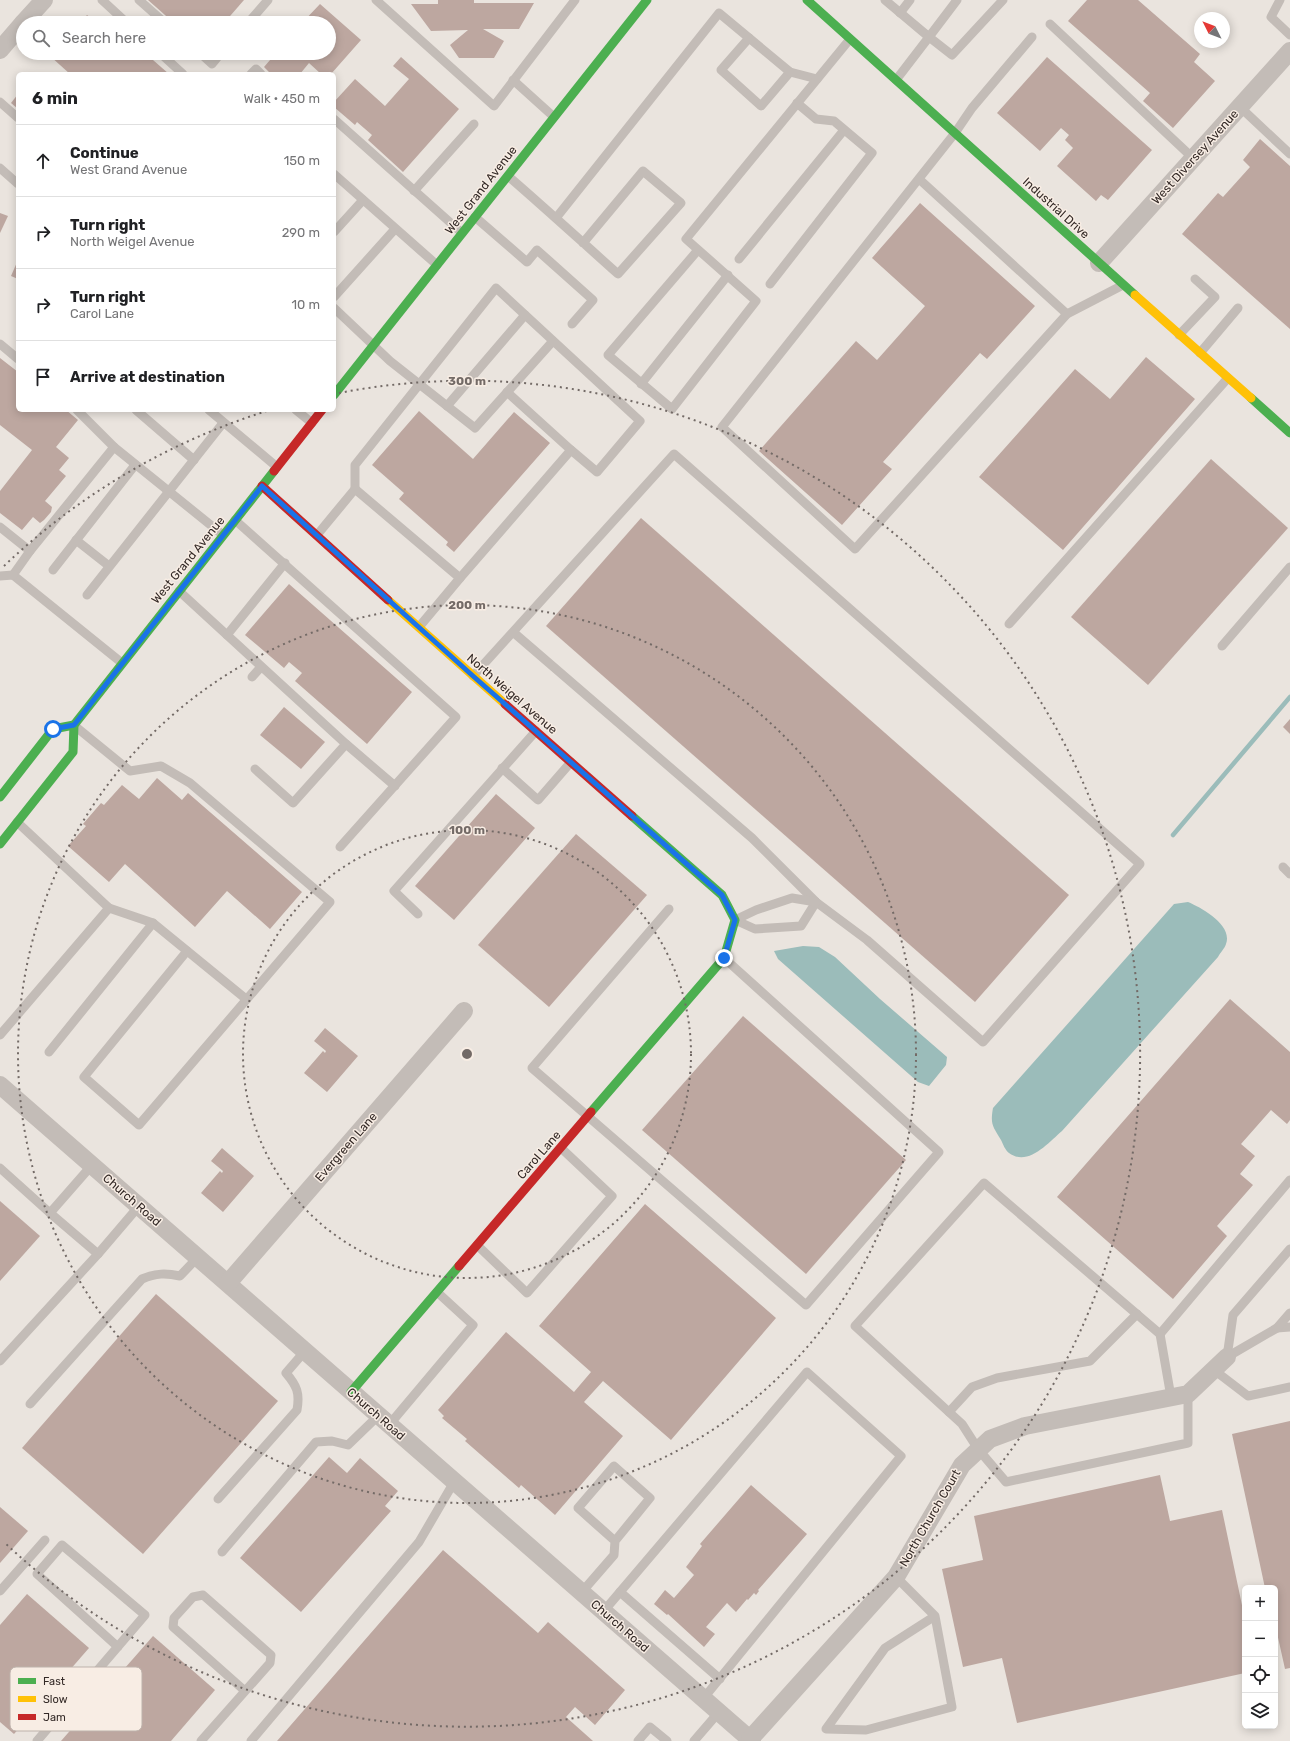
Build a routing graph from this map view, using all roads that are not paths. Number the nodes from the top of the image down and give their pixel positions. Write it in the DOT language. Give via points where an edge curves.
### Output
graph roads {
  1 [pos="44,0"];
  2 [pos="102,0"];
  3 [pos="139,0"];
  4 [pos="268,0"];
  5 [pos="376,0"];
  6 [pos="575,0"];
  7 [pos="632,0"];
  8 [pos="807,0"];
  9 [pos="885,0"];
  10 [pos="910,0"];
  11 [pos="957,0"];
  12 [pos="1003,0"];
  13 [pos="1280,0"];
  14 [pos="644,4"];
  15 [pos="900,13"];
  16 [pos="29,16"];
  17 [pos="119,16"];
  18 [pos="157,16"];
  19 [pos="254,16"];
  20 [pos="1050,24"];
  21 [pos="16,31"];
  22 [pos="1290,35"];
  23 [pos="929,37"];
  24 [pos="1032,37"];
  25 [pos="749,38"];
  26 [pos="850,39"];
  27 [pos="0,50"];
  28 [pos="1290,52"];
  29 [pos="168,60"];
  30 [pos="208,60"];
  31 [pos="216,60"];
  32 [pos="181,72"];
  33 [pos="790,72"];
  34 [pos="817,79"];
  35 [pos="513,80"];
  36 [pos="896,80"];
  37 [pos="0,102"];
  38 [pos="797,103"];
  39 [pos="1240,107"];
  40 [pos="16,116"];
  41 [pos="554,117"];
  42 [pos="336,121"];
  43 [pos="474,124"];
  44 [pos="844,130"];
  45 [pos="955,133"];
  46 [pos="1290,154"];
  47 [pos="1194,159"];
  48 [pos="0,168"];
  49 [pos="508,175"];
  50 [pos="336,176"];
  51 [pos="918,179"];
  52 [pos="16,182"];
  53 [pos="414,191"];
  54 [pos="363,200"];
  55 [pos="475,217"];
  56 [pos="556,218"];
  57 [pos="395,229"];
  58 [pos="336,230"];
  59 [pos="462,233"];
  60 [pos="583,243"];
  61 [pos="698,250"];
  62 [pos="739,259"];
  63 [pos="1099,263"];
  64 [pos="437,265"];
  65 [pos="728,275"];
  66 [pos="1196,279"];
  67 [pos="770,284"];
  68 [pos="1124,285"];
  69 [pos="336,295"];
  70 [pos="1238,308"];
  71 [pos="336,310"];
  72 [pos="1067,314"];
  73 [pos="525,315"];
  74 [pos="572,324"];
  75 [pos="1180,335"];
  76 [pos="553,341"];
  77 [pos="0,344"];
  78 [pos="374,344"];
  79 [pos="1200,353"];
  80 [pos="16,358"];
  81 [pos="1228,378"];
  82 [pos="641,384"];
  83 [pos="420,385"];
  84 [pos="336,392"];
  85 [pos="507,392"];
  86 [pos="447,406"];
  87 [pos="79,412"];
  88 [pos="138,412"];
  89 [pos="211,412"];
  90 [pos="298,412"];
  91 [pos="320,412"];
  92 [pos="224,423"];
  93 [pos="312,423"];
  94 [pos="1289,428"];
  95 [pos="114,447"];
  96 [pos="571,450"];
  97 [pos="194,460"];
  98 [pos="136,465"];
  99 [pos="277,467"];
  100 [pos="262,486"];
  101 [pos="355,489"];
  102 [pos="169,491"];
  103 [pos="235,520"];
  104 [pos="0,527"];
  105 [pos="317,534"];
  106 [pos="223,535"];
  107 [pos="76,540"];
  108 [pos="30,552"];
  109 [pos="285,564"];
  110 [pos="109,566"];
  111 [pos="1290,566"];
  112 [pos="53,570"];
  113 [pos="13,575"];
  114 [pos="0,576"];
  115 [pos="460,578"];
  116 [pos="178,591"];
  117 [pos="87,594"];
  118 [pos="1009,624"];
  119 [pos="419,627"];
  120 [pos="513,632"];
  121 [pos="227,635"];
  122 [pos="1222,646"];
  123 [pos="122,663"];
  124 [pos="261,667"];
  125 [pos="473,676"];
  126 [pos="252,677"];
  127 [pos="74,725"];
  128 [pos="536,731"];
  129 [pos="346,744"];
  130 [pos="571,762"];
  131 [pos="502,768"];
  132 [pos="255,769"];
  133 [pos="395,786"];
  134 [pos="0,796"];
  135 [pos="17,822"];
  136 [pos="0,844"];
  137 [pos="340,847"];
  138 [pos="1283,867"];
  139 [pos="1290,874"];
  140 [pos="816,902"];
  141 [pos="109,908"];
  142 [pos="669,909"];
  143 [pos="418,914"];
  144 [pos="153,923"];
  145 [pos="734,923"];
  146 [pos="187,951"];
  147 [pos="724,958"];
  148 [pos="246,999"];
  149 [pos="464,1011"];
  150 [pos="0,1035"];
  151 [pos="49,1052"];
  152 [pos="0,1085"];
  153 [pos="587,1117"];
  154 [pos="561,1148"];
  155 [pos="92,1165"];
  156 [pos="0,1168"];
  157 [pos="1290,1180"];
  158 [pos="139,1206"];
  159 [pos="50,1213"];
  160 [pos="478,1245"];
  161 [pos="1290,1249"];
  162 [pos="98,1254"];
  163 [pos="198,1257"];
  164 [pos="228,1283"];
  165 [pos="437,1292"];
  166 [pos="1290,1313"];
  167 [pos="1137,1314"];
  168 [pos="1290,1327"];
  169 [pos="1277,1328"];
  170 [pos="1160,1334"];
  171 [pos="305,1351"];
  172 [pos="1227,1356"];
  173 [pos="0,1362"];
  174 [pos="1214,1370"];
  175 [pos="1290,1387"];
  176 [pos="351,1392"];
  177 [pos="1188,1394"];
  178 [pos="1171,1398"];
  179 [pos="30,1404"];
  180 [pos="949,1412"];
  181 [pos="384,1421"];
  182 [pos="978,1450"];
  183 [pos="454,1482"];
  184 [pos="218,1499"];
  185 [pos="45,1540"];
  186 [pos="615,1541"];
  187 [pos="222,1552"];
  188 [pos="896,1577"];
  189 [pos="0,1591"];
  190 [pos="620,1592"];
  191 [pos="581,1593"];
  192 [pos="603,1612"];
  193 [pos="935,1616"];
  194 [pos="118,1647"];
  195 [pos="101,1667"];
  196 [pos="720,1679"];
  197 [pos="245,1691"];
  198 [pos="704,1699"];
  199 [pos="720,1712"];
  200 [pos="46,1731"];
  201 [pos="751,1740"];
  202 [pos="37,1741"];
  203 [pos="201,1741"];
  204 [pos="251,1741"];
  205 [pos="638,1741"];
  206 [pos="666,1741"];
  207 [pos="694,1741"];
  1 -- 16 [label="street"];
  2 -- 17 [label="lane"];
  3 -- 18 [label="lane"];
  4 -- 19 [label="lane"];
  5 -- 35 [label="lane" via="494,106"];
  6 -- 35 [label="lane"];
  7 -- 14 [label="lane"];
  8 -- 26 [label="street, Industrial Drive"];
  9 -- 15 [label="lane"];
  10 -- 15 [label="lane"];
  11 -- 23 [label="lane"];
  12 -- 23 [label="lane" via="952,55"];
  13 -- 22 [label="lane" via="1271,17"];
  14 -- 41 [label="street, West Grand Avenue"];
  15 -- 23 [label="lane"];
  20 -- 47 [label="lane"];
  21 -- 27 [label="street"];
  23 -- 36 [label="lane"];
  24 -- 45 [label="lane" via="972,108"];
  25 -- 33 [label="lane"];
  25 -- 33 [label="lane" via="722,70 762,106"];
  25 -- 56 [label="lane" via="719,13"];
  26 -- 34 [label="lane"];
  26 -- 36 [label="street, Industrial Drive"];
  28 -- 39 [label="street, West Diversey Avenue"];
  29 -- 32 [label="lane"];
  30 -- 31 [label="lane" via="212,64"];
  33 -- 34 [label="lane"];
  34 -- 38 [label="lane"];
  35 -- 41 [label="lane"];
  36 -- 45 [label="street, Industrial Drive"];
  37 -- 40 [label="lane"];
  38 -- 44 [label="lane" via="816,119 834,121"];
  38 -- 61 [label="lane" via="686,239"];
  39 -- 46 [label="lane"];
  39 -- 47 [label="street, West Diversey Avenue"];
  41 -- 49 [label="street, West Grand Avenue"];
  42 -- 53 [label="lane"];
  43 -- 53 [label="lane"];
  44 -- 62 [label="lane"];
  44 -- 67 [label="lane" via="872,153"];
  45 -- 51 [label="lane"];
  45 -- 63 [label="street, Industrial Drive"];
  47 -- 63 [label="street, West Diversey Avenue"];
  48 -- 52 [label="lane"];
  49 -- 55 [label="street, West Grand Avenue"];
  49 -- 56 [label="lane"];
  50 -- 54 [label="lane"];
  51 -- 72 [label="lane"];
  51 -- 72 [label="lane" via="722,427 855,549"];
  53 -- 59 [label="lane"];
  54 -- 57 [label="lane"];
  54 -- 58 [label="lane"];
  55 -- 59 [label="street, West Grand Avenue"];
  55 -- 74 [label="lane" via="527,262 537,250 593,300"];
  56 -- 60 [label="lane"];
  57 -- 64 [label="lane"];
  57 -- 69 [label="lane"];
  59 -- 64 [label="street, West Grand Avenue"];
  60 -- 60 [label="lane" via="643,171 681,203 618,274"];
  61 -- 65 [label="lane"];
  61 -- 82 [label="lane" via="608,355"];
  63 -- 68 [label="street, Industrial Drive"];
  64 -- 78 [label="street, West Grand Avenue"];
  65 -- 82 [label="lane"];
  65 -- 82 [label="lane" via="756,301 672,409"];
  66 -- 75 [label="lane" via="1216,297"];
  68 -- 72 [label="lane"];
  68 -- 75 [label="street, Industrial Drive"];
  70 -- 79 [label="lane"];
  71 -- 78 [label="lane"];
  73 -- 76 [label="lane"];
  73 -- 83 [label="lane" via="496,288"];
  73 -- 86 [label="lane"];
  75 -- 79 [label="street, Industrial Drive"];
  76 -- 85 [label="lane"];
  76 -- 96 [label="lane" via="640,421 597,472"];
  77 -- 80 [label="lane"];
  78 -- 83 [label="lane"];
  78 -- 84 [label="street, West Grand Avenue"];
  79 -- 81 [label="street, Industrial Drive"];
  81 -- 94 [label="street, Industrial Drive"];
  81 -- 118 [label="lane"];
  83 -- 86 [label="lane"];
  83 -- 101 [label="lane" via="355,465"];
  85 -- 86 [label="lane" via="475,428"];
  85 -- 96 [label="lane"];
  87 -- 95 [label="lane"];
  88 -- 97 [label="lane"];
  89 -- 92 [label="lane"];
  90 -- 93 [label="lane"];
  91 -- 93 [label="street, West Grand Avenue"];
  92 -- 97 [label="lane"];
  92 -- 99 [label="lane"];
  93 -- 99 [label="street, West Grand Avenue"];
  95 -- 98 [label="lane"];
  95 -- 108 [label="lane"];
  96 -- 115 [label="lane"];
  97 -- 102 [label="lane"];
  98 -- 102 [label="lane"];
  98 -- 107 [label="lane"];
  99 -- 100 [label="street, West Grand Avenue"];
  100 -- 103 [label="street, West Grand Avenue"];
  100 -- 105 [label="street, North Weigel Avenue"];
  101 -- 105 [label="lane"];
  101 -- 115 [label="lane"];
  102 -- 106 [label="lane"];
  102 -- 110 [label="lane"];
  103 -- 106 [label="street, West Grand Avenue"];
  103 -- 109 [label="lane"];
  104 -- 108 [label="lane"];
  105 -- 119 [label="street, North Weigel Avenue"];
  106 -- 116 [label="street, West Grand Avenue"];
  107 -- 110 [label="lane"];
  107 -- 112 [label="lane"];
  108 -- 113 [label="lane"];
  109 -- 121 [label="lane"];
  109 -- 133 [label="lane" via="456,717"];
  110 -- 117 [label="lane"];
  111 -- 122 [label="lane"];
  113 -- 114 [label="lane"];
  113 -- 123 [label="lane"];
  115 -- 119 [label="lane"];
  116 -- 121 [label="lane"];
  116 -- 123 [label="street, West Grand Avenue"];
  119 -- 125 [label="street, North Weigel Avenue"];
  120 -- 125 [label="lane"];
  120 -- 140 [label="lane" via="752,838"];
  120 -- 140 [label="lane" via="674,454 1140,864 983,1042 867,940"];
  121 -- 124 [label="lane"];
  123 -- 127 [label="street, West Grand Avenue"];
  124 -- 126 [label="lane"];
  124 -- 129 [label="lane"];
  125 -- 128 [label="street, North Weigel Avenue"];
  127 -- 134 [label="street" via="53,729"];
  127 -- 135 [label="street" via="73,752"];
  127 -- 148 [label="lane" via="130,771 161,766 190,783 330,902"];
  128 -- 130 [label="street, North Weigel Avenue"];
  128 -- 131 [label="lane"];
  129 -- 132 [label="lane" via="293,803"];
  129 -- 133 [label="lane"];
  130 -- 131 [label="lane" via="538,800"];
  130 -- 145 [label="street, North Weigel Avenue" via="722,895"];
  131 -- 143 [label="lane" via="394,891"];
  133 -- 137 [label="lane"];
  135 -- 136 [label="street"];
  135 -- 141 [label="lane"];
  138 -- 139 [label="lane"];
  140 -- 145 [label="lane" via="792,898 756,910"];
  140 -- 145 [label="lane" via="801,926 755,929"];
  141 -- 144 [label="lane"];
  141 -- 150 [label="lane"];
  142 -- 153 [label="lane" via="532,1068"];
  144 -- 146 [label="lane"];
  144 -- 151 [label="lane"];
  145 -- 147 [label="street, Carol Lane"];
  146 -- 148 [label="lane"];
  146 -- 148 [label="lane" via="84,1077 139,1125"];
  147 -- 153 [label="street, Carol Lane"];
  147 -- 153 [label="lane" via="939,1152 806,1304"];
  149 -- 164 [label="street, Evergreen Lane"];
  152 -- 155 [label="street, Church Road"];
  153 -- 154 [label="street, Carol Lane"];
  154 -- 160 [label="street, Carol Lane"];
  154 -- 160 [label="lane" via="612,1196 527,1292"];
  155 -- 158 [label="street, Church Road"];
  155 -- 159 [label="lane"];
  156 -- 159 [label="lane"];
  157 -- 170 [label="lane"];
  158 -- 162 [label="lane"];
  158 -- 163 [label="street, Church Road"];
  159 -- 162 [label="lane"];
  160 -- 165 [label="street, Carol Lane"];
  161 -- 172 [label="lane" via="1233,1316"];
  162 -- 173 [label="lane"];
  163 -- 164 [label="street, Church Road"];
  163 -- 179 [label="lane" via="180,1276 163,1273 142,1279"];
  164 -- 171 [label="street, Church Road"];
  165 -- 176 [label="street, Carol Lane"];
  165 -- 181 [label="lane" via="473,1325"];
  166 -- 169 [label="lane"];
  167 -- 170 [label="lane"];
  167 -- 180 [label="lane" via="1090,1361 998,1378 972,1387"];
  167 -- 180 [label="lane" via="984,1183 856,1326"];
  168 -- 169 [label="lane"];
  169 -- 172 [label="lane"];
  170 -- 178 [label="lane"];
  171 -- 176 [label="street, Church Road"];
  171 -- 184 [label="lane" via="286,1373 295,1383 299,1399 297,1410"];
  172 -- 174 [label="street, North Church Court"];
  174 -- 175 [label="lane" via="1248,1396"];
  174 -- 177 [label="street, North Church Court"];
  176 -- 181 [label="street, Church Road"];
  177 -- 178 [label="street, North Church Court"];
  177 -- 182 [label="lane" via="1188,1443 1006,1482"];
  178 -- 182 [label="street, North Church Court" via="1025,1426 990,1439"];
  180 -- 182 [label="lane" via="962,1424"];
  181 -- 183 [label="street, Church Road"];
  181 -- 187 [label="lane" via="348,1445 332,1441 316,1442"];
  182 -- 188 [label="street, North Church Court" via="962,1465"];
  183 -- 191 [label="street, Church Road"];
  183 -- 204 [label="lane" via="419,1542"];
  185 -- 189 [label="lane"];
  186 -- 186 [label="lane" via="650,1498 614,1466 578,1508"];
  186 -- 191 [label="lane" via="614,1555"];
  188 -- 193 [label="lane"];
  188 -- 201 [label="street, North Church Court"];
  190 -- 192 [label="lane"];
  190 -- 196 [label="lane"];
  190 -- 196 [label="lane" via="807,1372 901,1456"];
  191 -- 192 [label="street, Church Road"];
  192 -- 198 [label="street, Church Road"];
  193 -- 193 [label="lane" via="885,1648 826,1729 866,1730 952,1707"];
  194 -- 194 [label="lane" via="145,1616 62,1545 37,1574"];
  194 -- 195 [label="lane"];
  196 -- 198 [label="lane"];
  197 -- 197 [label="lane" via="270,1663 271,1655 203,1595 193,1597 174,1618 173,1627"];
  197 -- 203 [label="lane"];
  198 -- 199 [label="street, Church Road"];
  199 -- 201 [label="street, Church Road"];
  199 -- 207 [label="lane"];
  200 -- 202 [label="lane"];
  205 -- 206 [label="lane" via="650,1727"];
}
